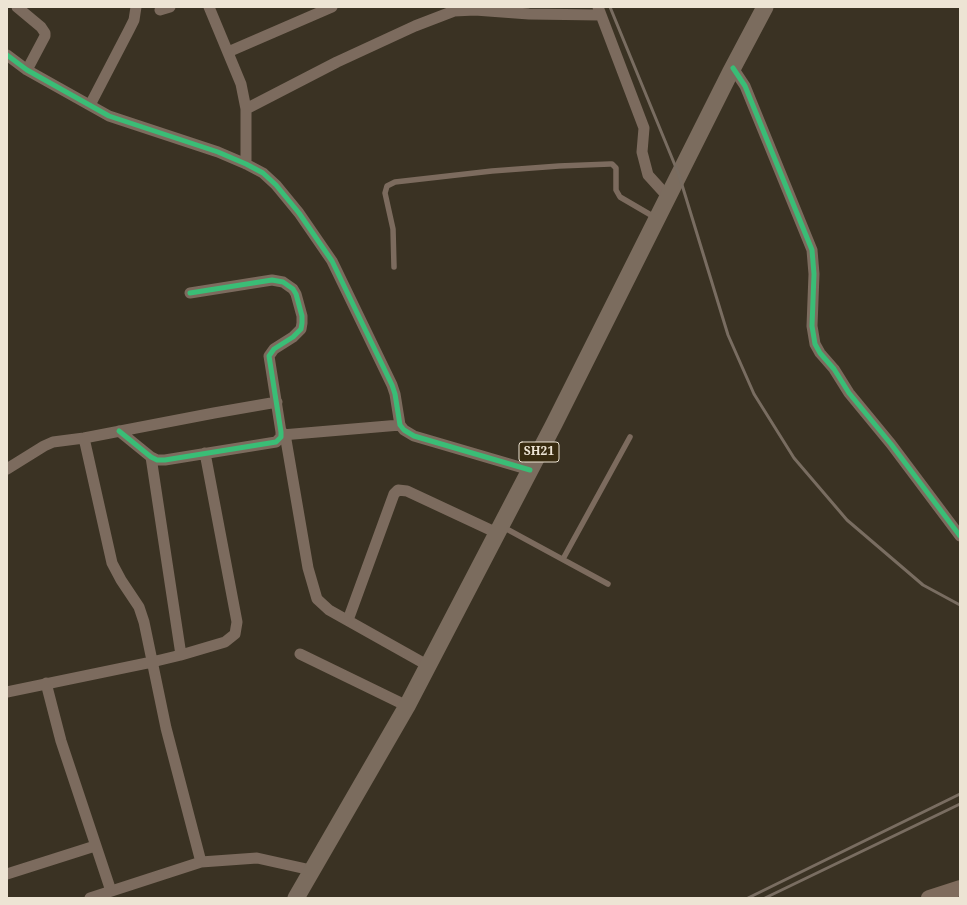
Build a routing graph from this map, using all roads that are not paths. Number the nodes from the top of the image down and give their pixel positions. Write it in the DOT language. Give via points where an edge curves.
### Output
graph roads {
  1 [pos="17,7"];
  2 [pos="136,7"];
  3 [pos="209,7"];
  4 [pos="332,7"];
  5 [pos="766,7"];
  6 [pos="477,9"];
  7 [pos="599,11"];
  8 [pos="228,52"];
  9 [pos="7,55"];
  10 [pos="733,68"];
  11 [pos="27,70"];
  12 [pos="90,105"];
  13 [pos="246,108"];
  14 [pos="246,164"];
  15 [pos="668,197"];
  16 [pos="656,218"];
  17 [pos="394,267"];
  18 [pos="190,293"];
  19 [pos="277,402"];
  20 [pos="400,425"];
  21 [pos="119,431"];
  22 [pos="283,434"];
  23 [pos="630,436"];
  24 [pos="84,438"];
  25 [pos="205,453"];
  26 [pos="150,457"];
  27 [pos="7,469"];
  28 [pos="530,470"];
  29 [pos="499,529"];
  30 [pos="960,536"];
  31 [pos="563,559"];
  32 [pos="608,584"];
  33 [pos="348,620"];
  34 [pos="300,654"];
  35 [pos="182,655"];
  36 [pos="152,662"];
  37 [pos="427,665"];
  38 [pos="46,683"];
  39 [pos="7,692"];
  40 [pos="407,706"];
  41 [pos="95,846"];
  42 [pos="201,862"];
  43 [pos="311,870"];
  44 [pos="7,874"];
  45 [pos="960,888"];
  46 [pos="111,891"];
  47 [pos="299,896"];
  48 [pos="90,898"];
  49 [pos="929,898"];
  1 -- 11 [label="street" via="45,33"];
  2 -- 12 [label="street" via="134,20"];
  3 -- 8 [label="street"];
  4 -- 8 [label="street"];
  5 -- 10 [label="main road, SH21"];
  6 -- 7 [label="street" via="529,14"];
  6 -- 13 [label="street" via="454,10 421,23"];
  7 -- 15 [label="street" via="644,128 642,152 648,175"];
  8 -- 13 [label="street" via="241,84"];
  9 -- 11 [label="street"];
  10 -- 15 [label="main road, SH21"];
  10 -- 30 [label="street" via="745,86 812,250 812,332 815,344 849,393"];
  11 -- 12 [label="street"];
  12 -- 14 [label="street" via="109,116 218,152"];
  13 -- 14 [label="street"];
  14 -- 20 [label="street" via="263,173 276,185 332,261 392,384"];
  15 -- 16 [label="main road, SH21"];
  16 -- 17 [label="lane" via="620,198 616,190 616,168 612,164 492,171 395,182 386,186 385,193 393,229"];
  16 -- 28 [label="main road, SH21"];
  18 -- 19 [label="street" via="272,280 283,282 293,289 298,300 302,323 298,333 274,349 269,356"];
  19 -- 21 [label="street"];
  19 -- 22 [label="street"];
  20 -- 22 [label="street"];
  20 -- 28 [label="street" via="414,436"];
  21 -- 24 [label="street"];
  21 -- 26 [label="street"];
  22 -- 25 [label="street" via="276,442"];
  22 -- 33 [label="street" via="315,596 323,606"];
  23 -- 31 [label="lane"];
  24 -- 27 [label="street" via="53,442"];
  24 -- 36 [label="street" via="112,563 142,613"];
  25 -- 26 [label="street" via="166,460"];
  25 -- 35 [label="street" via="237,629 225,642"];
  26 -- 35 [label="street"];
  28 -- 29 [label="main road, SH21"];
  29 -- 31 [label="lane"];
  29 -- 33 [label="street" via="407,491 398,490 394,494"];
  29 -- 37 [label="main road, SH21"];
  31 -- 32 [label="lane"];
  33 -- 37 [label="street"];
  34 -- 40 [label="street"];
  35 -- 36 [label="street"];
  36 -- 38 [label="street"];
  36 -- 42 [label="street" via="166,728"];
  37 -- 40 [label="main road, SH21"];
  38 -- 39 [label="street"];
  38 -- 41 [label="street" via="61,741"];
  40 -- 43 [label="main road, SH21"];
  41 -- 44 [label="street"];
  41 -- 46 [label="street"];
  42 -- 43 [label="street" via="257,858"];
  42 -- 46 [label="street"];
  43 -- 47 [label="main road, SH21"];
  45 -- 49 [label="street"];
  46 -- 48 [label="street"];
}
